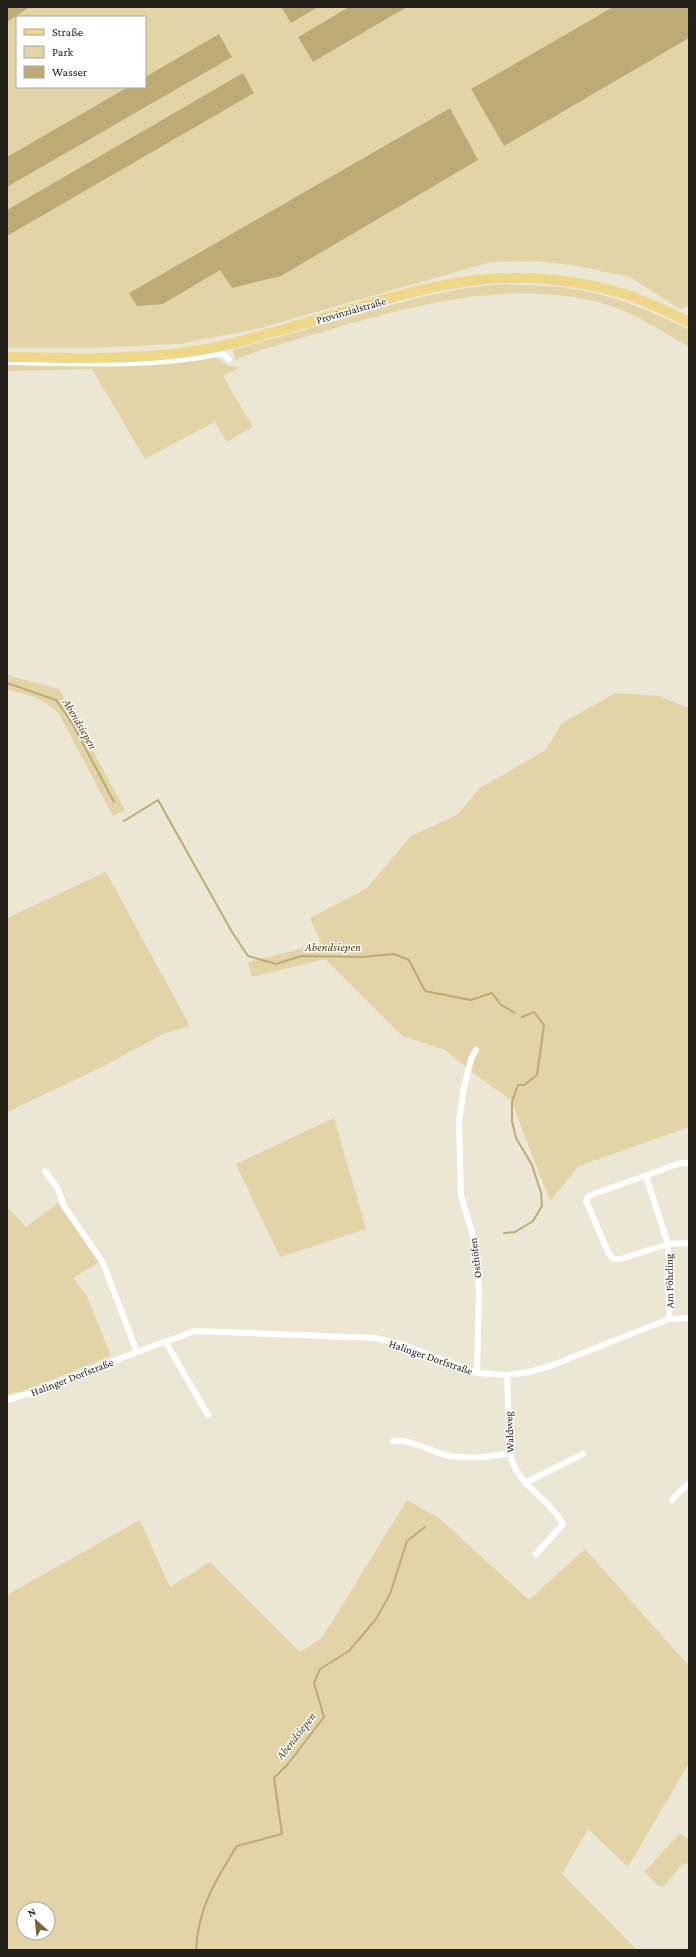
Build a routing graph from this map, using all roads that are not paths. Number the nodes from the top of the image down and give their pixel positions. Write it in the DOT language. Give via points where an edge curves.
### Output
graph roads {
  1 [pos="689,322"];
  2 [pos="7,357"];
  3 [pos="229,359"];
  4 [pos="7,362"];
  5 [pos="476,1050"];
  6 [pos="689,1163"];
  7 [pos="45,1171"];
  8 [pos="646,1176"];
  9 [pos="689,1243"];
  10 [pos="668,1244"];
  11 [pos="689,1318"];
  12 [pos="669,1319"];
  13 [pos="165,1341"];
  14 [pos="137,1352"];
  15 [pos="477,1372"];
  16 [pos="507,1375"];
  17 [pos="7,1400"];
  18 [pos="208,1415"];
  19 [pos="393,1441"];
  20 [pos="510,1453"];
  21 [pos="583,1454"];
  22 [pos="525,1483"];
  23 [pos="689,1484"];
  24 [pos="672,1500"];
  25 [pos="536,1554"];
  1 -- 2 [label="main road, Provinzialstraße" via="626,295 600,288 537,279 502,278 418,292 210,348 137,357"];
  3 -- 4 [label="street" via="222,352 178,360 140,363"];
  5 -- 15 [label="street, Osthöfen" via="464,1087 459,1121 461,1195 475,1243 478,1292"];
  6 -- 8 [label="street, Am Föhrling" via="681,1163"];
  7 -- 14 [label="street" via="58,1189 64,1206 103,1263"];
  8 -- 10 [label="street, Am Föhrling"];
  8 -- 10 [label="street, Am Föhrling" via="594,1194 587,1199 587,1204 613,1259"];
  9 -- 10 [label="street, Am Föhrling"];
  10 -- 12 [label="street, Am Föhrling"];
  11 -- 12 [label="street, Halinger Dorfstraße"];
  12 -- 16 [label="street, Halinger Dorfstraße" via="550,1366"];
  13 -- 14 [label="street, Halinger Dorfstraße"];
  13 -- 15 [label="street, Halinger Dorfstraße" via="195,1331 376,1338 404,1345"];
  13 -- 18 [label="street"];
  14 -- 17 [label="street, Halinger Dorfstraße"];
  15 -- 16 [label="street, Halinger Dorfstraße"];
  16 -- 20 [label="street, Waldweg"];
  19 -- 20 [label="street" via="404,1440 460,1458"];
  20 -- 22 [label="street, Waldweg" via="512,1464"];
  21 -- 22 [label="street"];
  22 -- 25 [label="street, Waldweg" via="550,1506 563,1524"];
  23 -- 24 [label="street"];
}
